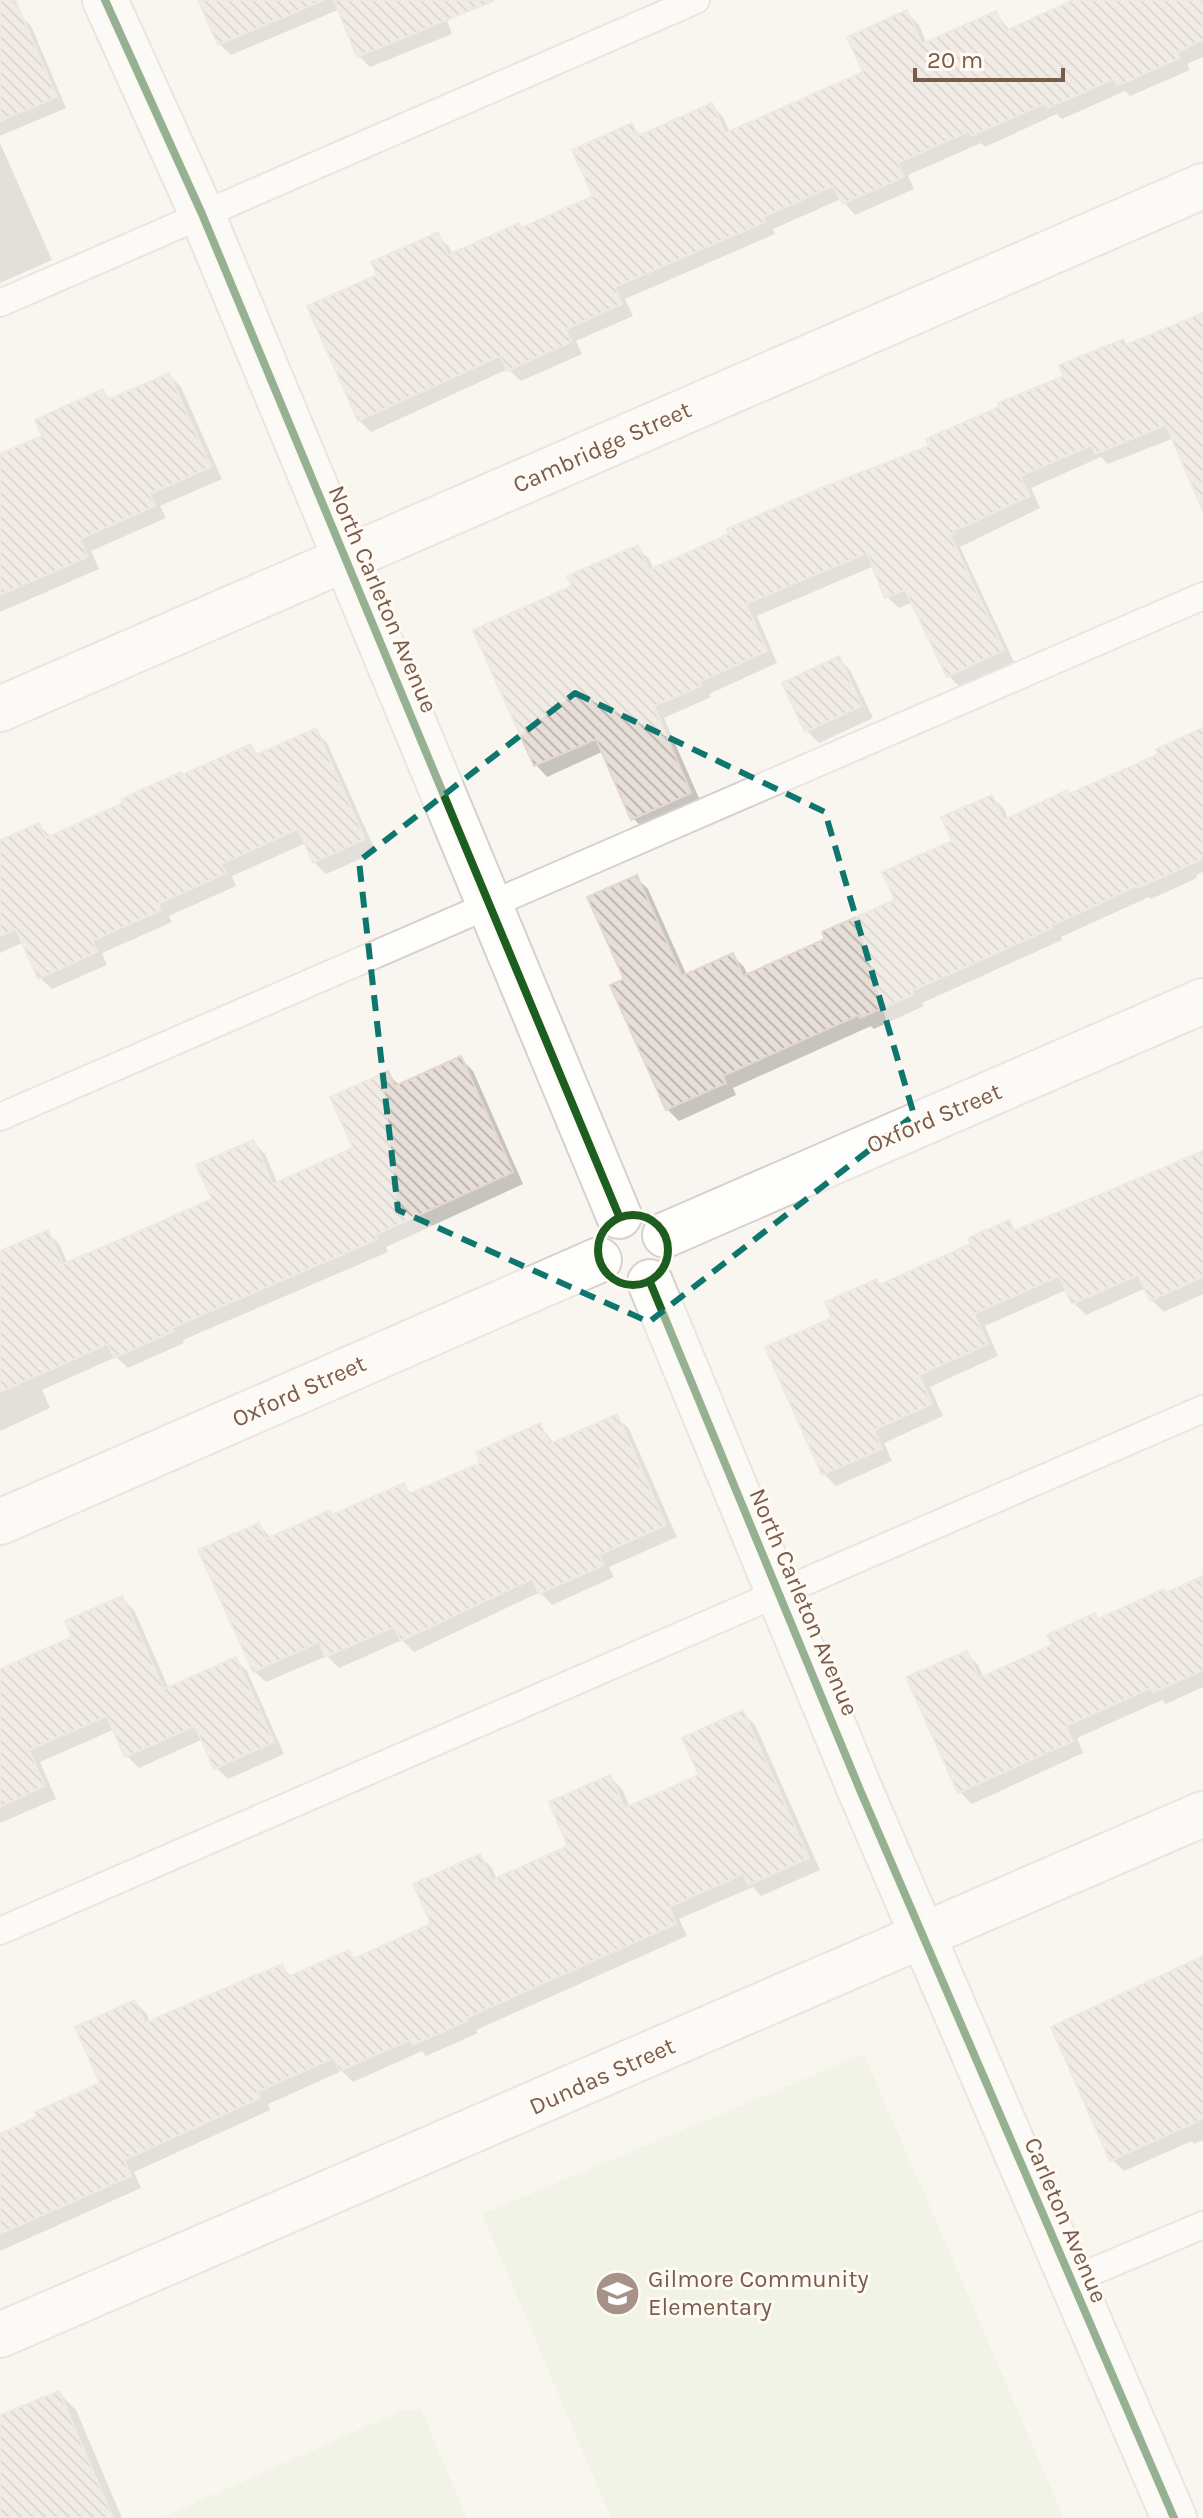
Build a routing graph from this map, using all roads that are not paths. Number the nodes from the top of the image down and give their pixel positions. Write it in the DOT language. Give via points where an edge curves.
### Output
graph roads {
  1 [pos="105,0"];
  2 [pos="696,0"];
  3 [pos="1203,186"];
  4 [pos="202,214"];
  5 [pos="0,303"];
  6 [pos="344,560"];
  7 [pos="1203,596"];
  8 [pos="0,709"];
  9 [pos="491,906"];
  10 [pos="1203,1001"];
  11 [pos="0,1117"];
  12 [pos="619,1216"];
  13 [pos="665,1235"];
  14 [pos="599,1260"];
  15 [pos="650,1282"];
  16 [pos="1203,1409"];
  17 [pos="0,1522"];
  18 [pos="778,1593"];
  19 [pos="1203,1814"];
  20 [pos="0,1931"];
  21 [pos="924,1936"];
  22 [pos="1203,2225"];
  23 [pos="1070,2281"];
  24 [pos="0,2335"];
  25 [pos="1174,2518"];
  1 -- 4 [label="street, North Carleton Avenue"];
  2 -- 4 [label="lane"];
  3 -- 6 [label="street, Cambridge Street"];
  4 -- 5 [label="lane"];
  4 -- 6 [label="street, North Carleton Avenue"];
  6 -- 8 [label="street, Cambridge Street"];
  6 -- 9 [label="street, North Carleton Avenue"];
  7 -- 9 [label="lane"];
  9 -- 11 [label="lane"];
  9 -- 12 [label="street, North Carleton Avenue"];
  10 -- 13 [label="street, Oxford Street"];
  12 -- 13 [label="street" via="648,1218"];
  12 -- 14 [label="street" via="600,1236"];
  13 -- 15 [label="street" via="667,1259"];
  14 -- 15 [label="street" via="617,1282"];
  14 -- 17 [label="street, Oxford Street"];
  15 -- 18 [label="street, North Carleton Avenue"];
  16 -- 18 [label="lane"];
  18 -- 20 [label="lane"];
  18 -- 21 [label="street, North Carleton Avenue"];
  19 -- 21 [label="street, Dundas Street"];
  21 -- 23 [label="street, Carleton Avenue"];
  21 -- 24 [label="street, Dundas Street"];
  22 -- 23 [label="lane"];
  23 -- 25 [label="street, Carleton Avenue"];
}
